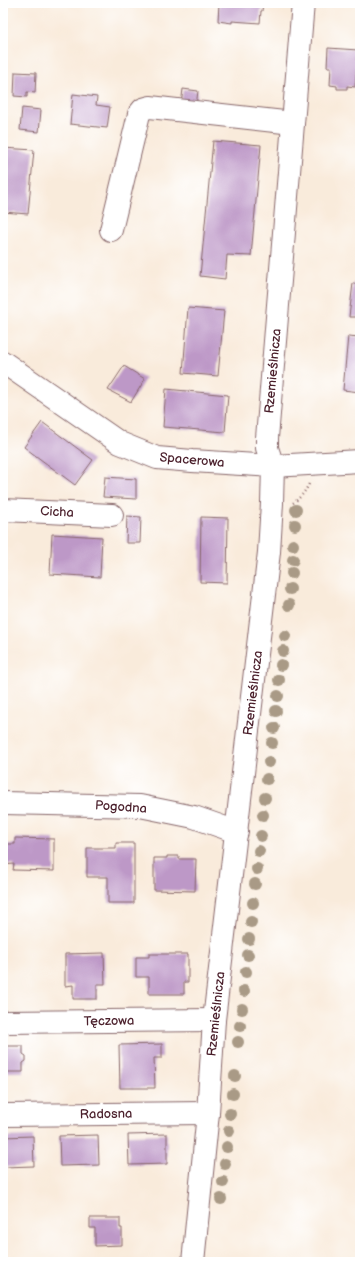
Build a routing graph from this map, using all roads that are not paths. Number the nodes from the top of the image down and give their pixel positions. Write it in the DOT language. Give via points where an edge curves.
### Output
graph roads {
  1 [pos="302,3"];
  2 [pos="293,123"];
  3 [pos="111,230"];
  4 [pos="3,362"];
  5 [pos="360,461"];
  6 [pos="273,466"];
  7 [pos="3,510"];
  8 [pos="112,515"];
  9 [pos="3,803"];
  10 [pos="237,832"];
  11 [pos="214,1020"];
  12 [pos="3,1022"];
  13 [pos="208,1113"];
  14 [pos="3,1115"];
  15 [pos="193,1262"];
  1 -- 2 [label="street, Rzemieślnicza"];
  2 -- 3 [label="street" via="150,107 143,109 139,114"];
  2 -- 6 [label="street, Rzemieślnicza" via="267,438"];
  4 -- 6 [label="street, Spacerowa" via="120,443 157,458"];
  5 -- 6 [label="street, Spacerowa"];
  6 -- 10 [label="street, Rzemieślnicza" via="269,552"];
  7 -- 8 [label="street, Cicha"];
  9 -- 10 [label="street, Pogodna" via="140,806 194,817"];
  10 -- 11 [label="street, Rzemieślnicza"];
  11 -- 12 [label="street, Tęczowa"];
  11 -- 13 [label="street, Rzemieślnicza"];
  13 -- 14 [label="street, Radosna"];
  13 -- 15 [label="street, Rzemieślnicza"];
}
